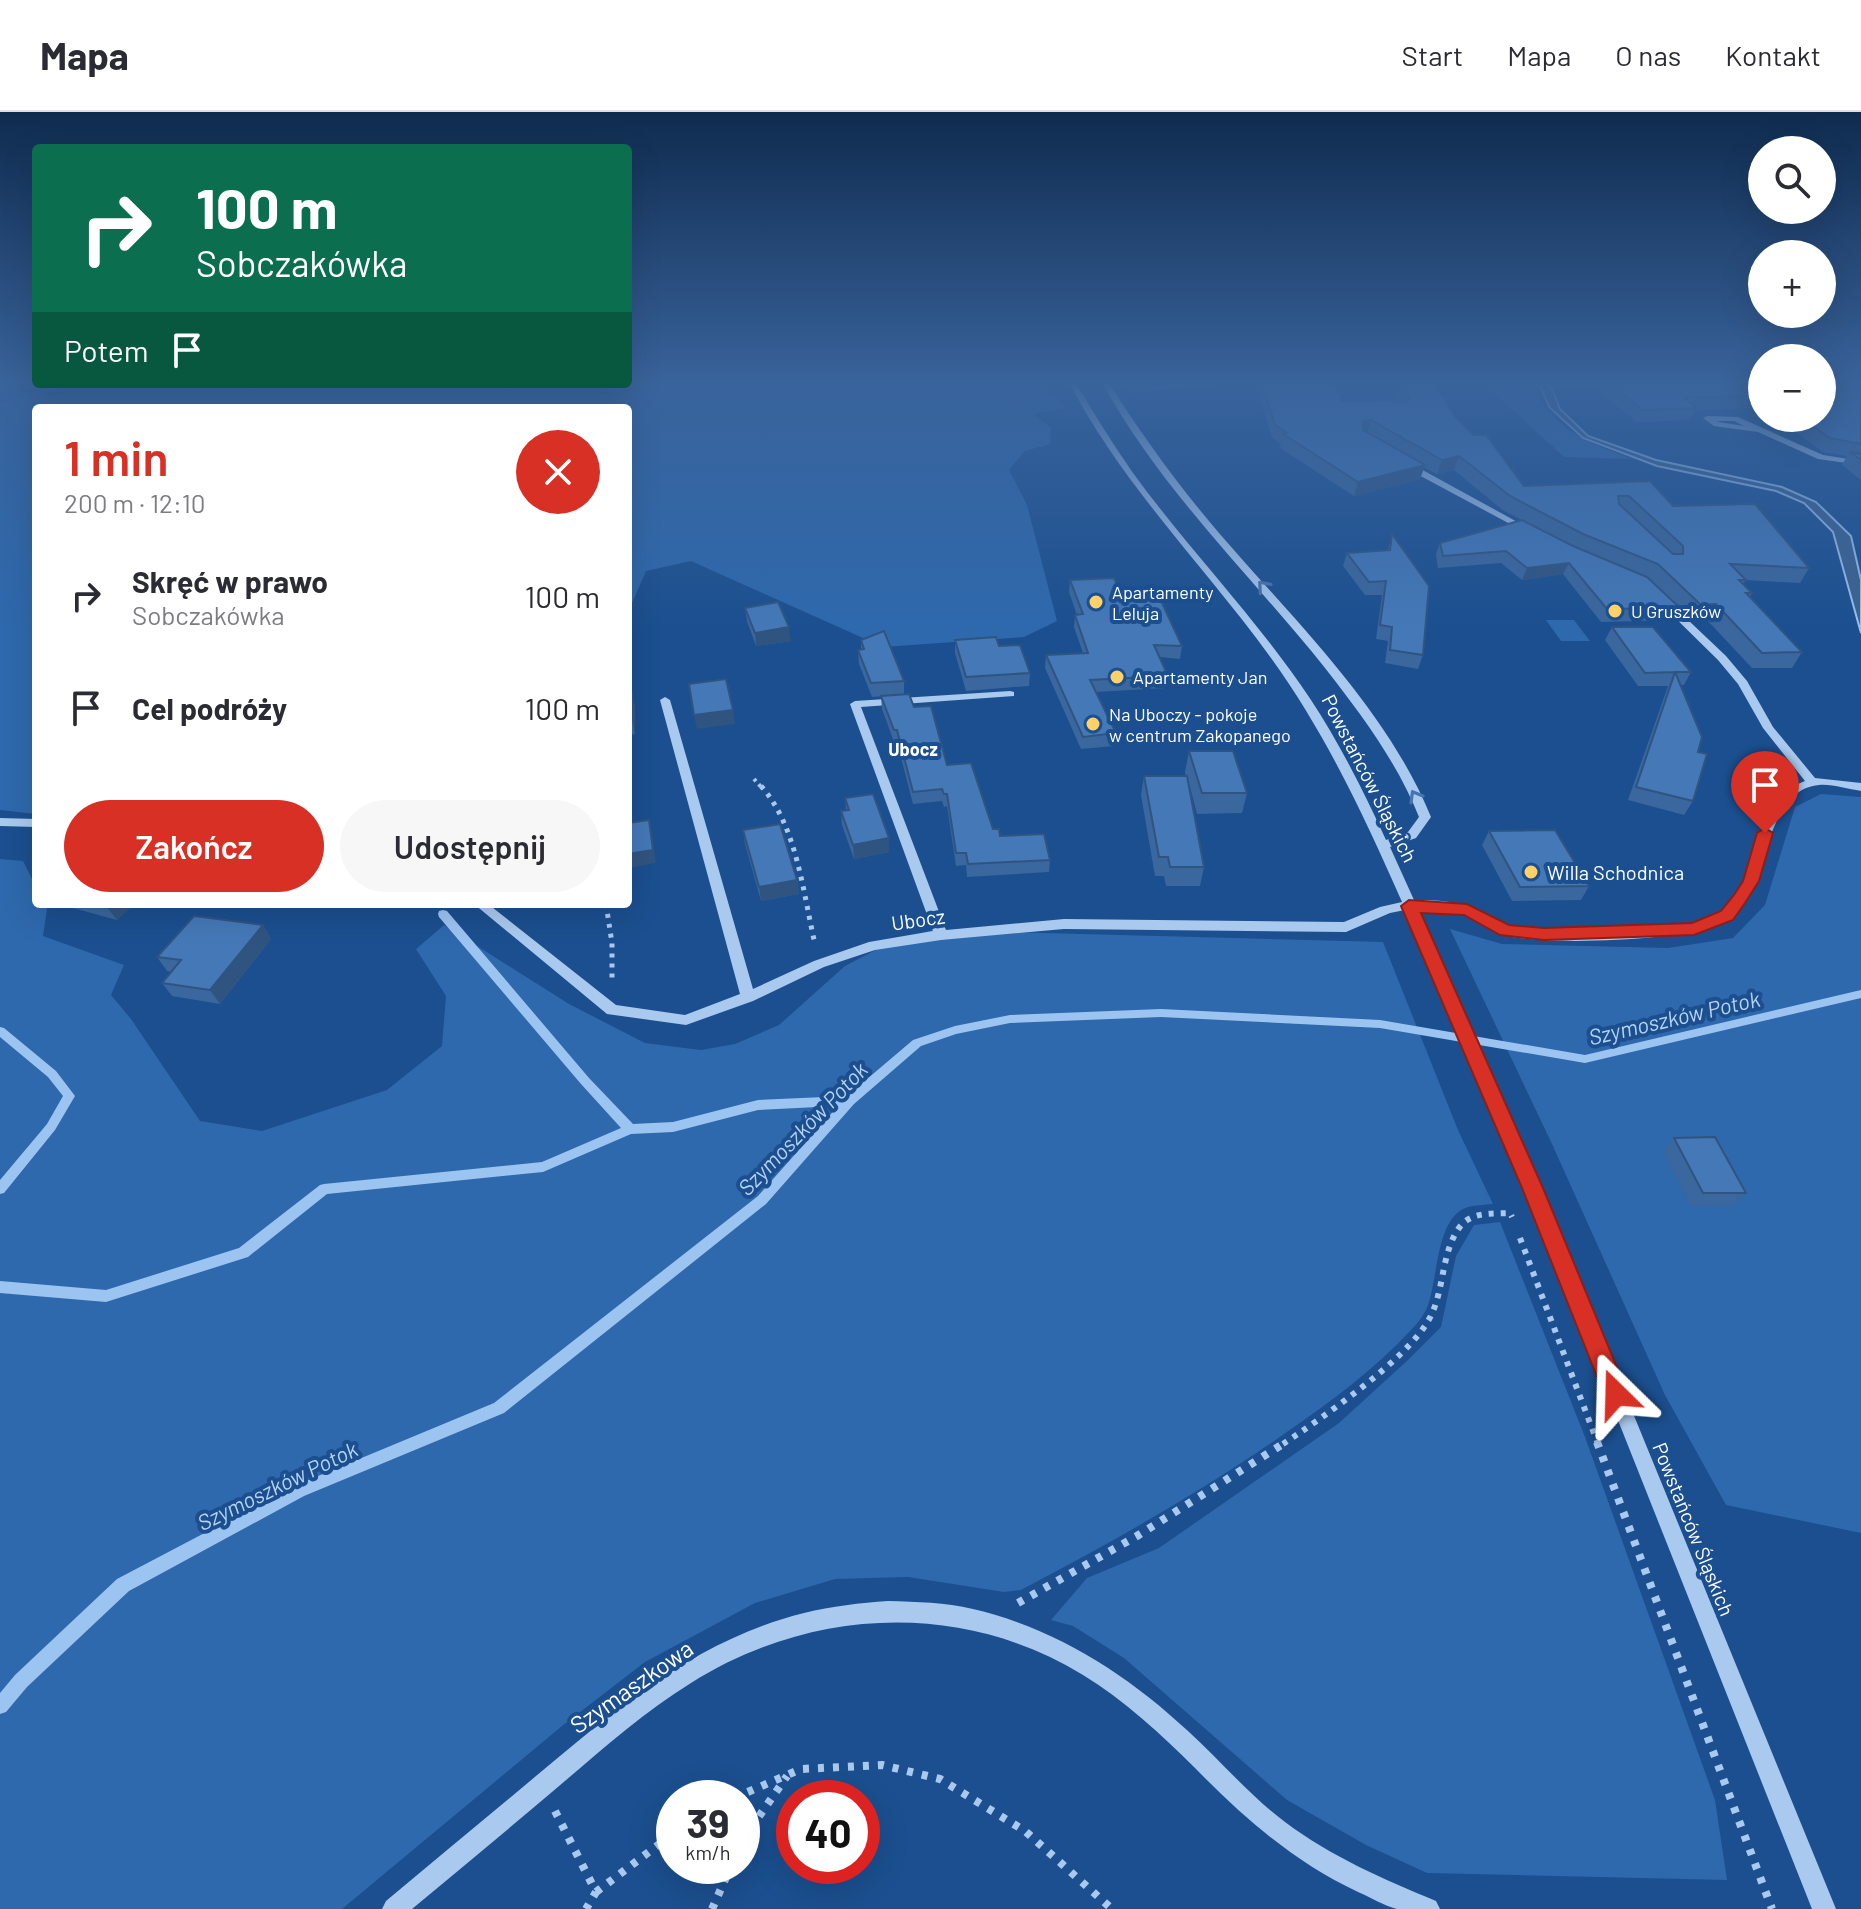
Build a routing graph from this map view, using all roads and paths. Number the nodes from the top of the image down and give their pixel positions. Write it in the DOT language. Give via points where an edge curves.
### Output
graph roads {
  1 [pos="1122,464"];
  2 [pos="1158,464"];
  3 [pos="1407,464"];
  4 [pos="1545,539"];
  5 [pos="1657,595"];
  6 [pos="1010,694"];
  7 [pos="665,700"];
  8 [pos="754,779"];
  9 [pos="1812,782"];
  10 [pos="1861,787"];
  11 [pos="0,822"];
  12 [pos="32,823"];
  13 [pos="1381,846"];
  14 [pos="1409,906"];
  15 [pos="485,908"];
  16 [pos="607,908"];
  17 [pos="941,935"];
  18 [pos="819,964"];
  19 [pos="748,997"];
  20 [pos="612,1010"];
  21 [pos="985,1621"];
  22 [pos="787,1776"];
  23 [pos="542,1785"];
  24 [pos="760,1787"];
  25 [pos="760,1815"];
  26 [pos="656,1847"];
  27 [pos="723,1884"];
  28 [pos="596,1892"];
  29 [pos="394,1909"];
  30 [pos="586,1909"];
  31 [pos="712,1909"];
  32 [pos="1112,1909"];
  33 [pos="1428,1909"];
  34 [pos="1772,1909"];
  35 [pos="1824,1909"];
  1 -- 13 [label="street, Powstańców Śląskich" via="1305,698"];
  13 -- 2 [label="street, one-way" via="1412,835 1425,817 1395,760 1293,619"];
  3 -- 4 [label="street"];
  5 -- 9 [label="street" via="1729,666 1768,728"];
  6 -- 17 [label="street" via="855,704"];
  7 -- 19 [label="street"];
  8 -- 18 [label="path" via="773,800 794,854"];
  9 -- 10 [label="street"];
  9 -- 14 [label="street, Ubocz" via="1786,793 1765,833 1751,881 1727,915 1694,929 1506,931 1467,909"];
  11 -- 12 [label="street"];
  13 -- 14 [label="street, Powstańców Śląskich"];
  14 -- 17 [label="street, Ubocz" via="1346,927 1064,924"];
  14 -- 35 [label="street, Powstańców Śląskich" via="1532,1188"];
  15 -- 20 [label="street"];
  16 -- 20 [label="path"];
  17 -- 18 [label="street, Ubocz" via="874,945"];
  18 -- 19 [label="street, Ubocz"];
  19 -- 20 [label="street, Ubocz" via="686,1020"];
  21 -- 23 [label="street, Szymaszkowa" via="920,1611 856,1613 747,1642 685,1674"];
  21 -- 33 [label="street, Szymaszkowa" via="1048,1645 1110,1680 1181,1738 1258,1815 1367,1885"];
  21 -- 34 [label="path" via="1226,1482 1334,1411 1431,1321 1462,1224 1471,1216 1510,1213"];
  22 -- 24 [label="path"];
  22 -- 25 [label="path"];
  22 -- 32 [label="path" via="801,1769 882,1765 940,1779 1025,1831"];
  23 -- 28 [label="path"];
  23 -- 29 [label="street, Szymaszkowa"];
  26 -- 28 [label="path"];
  27 -- 31 [label="path"];
  28 -- 30 [label="path"];
}
